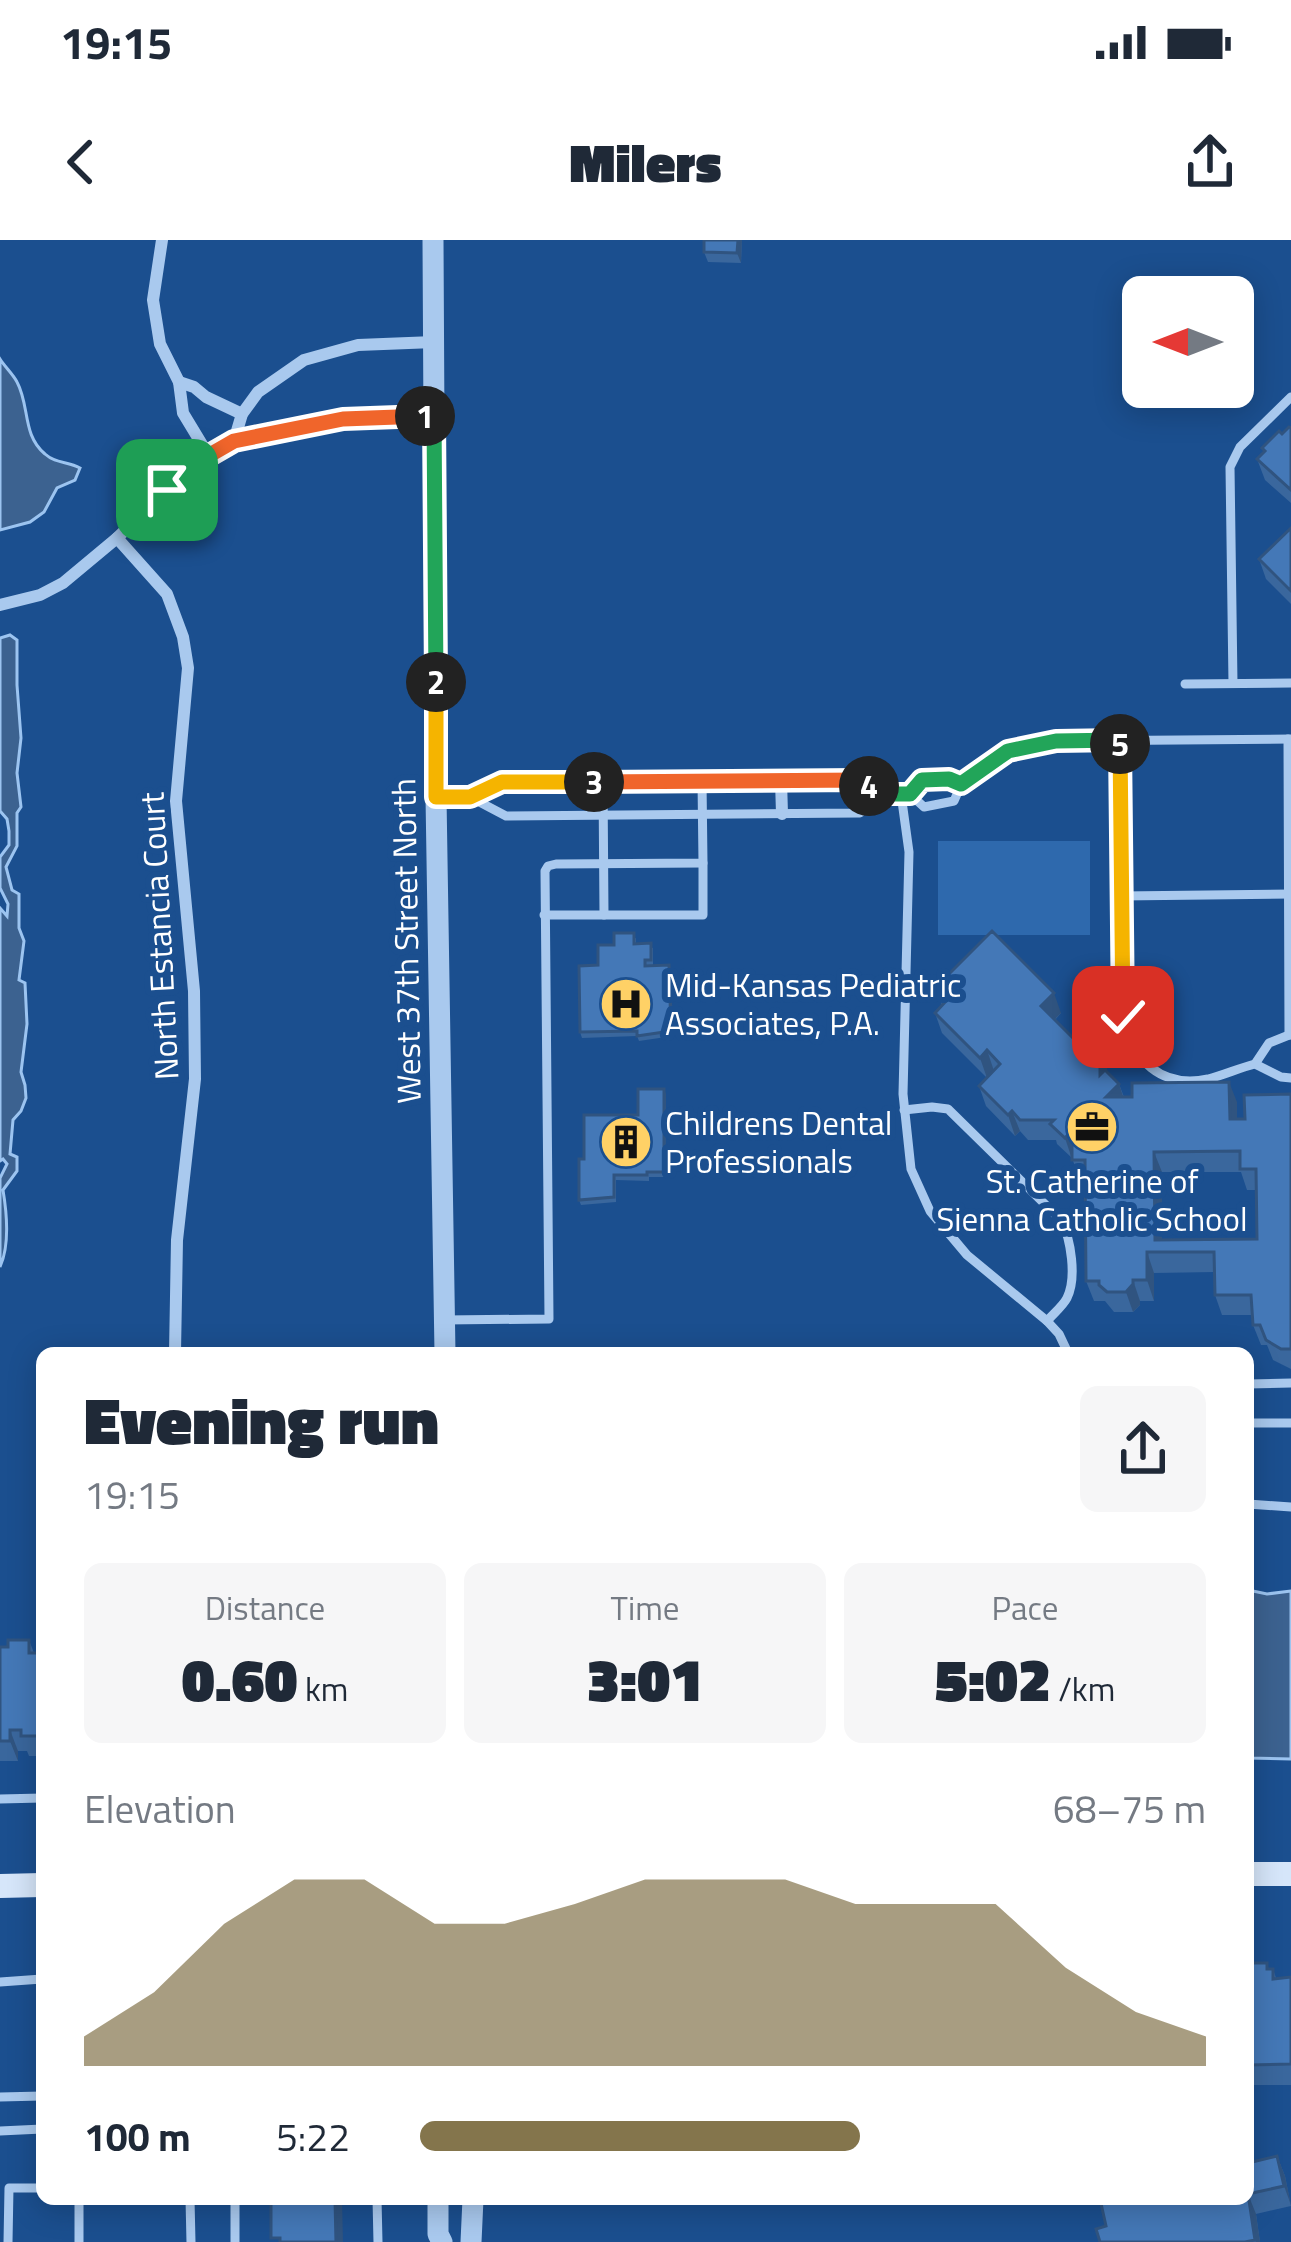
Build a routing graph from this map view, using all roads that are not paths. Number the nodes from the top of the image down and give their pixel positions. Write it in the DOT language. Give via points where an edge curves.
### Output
graph roads {
  1 [pos="162,240"];
  2 [pos="434,240"];
  3 [pos="434,342"];
  4 [pos="179,382"];
  5 [pos="1291,397"];
  6 [pos="242,414"];
  7 [pos="434,415"];
  8 [pos="234,441"];
  9 [pos="208,456"];
  10 [pos="117,538"];
  11 [pos="0,605"];
  12 [pos="1233,683"];
  13 [pos="1291,683"];
  14 [pos="1185,684"];
  15 [pos="1289,739"];
  16 [pos="1120,740"];
  17 [pos="781,780"];
  18 [pos="702,781"];
  19 [pos="603,782"];
  20 [pos="961,784"];
  21 [pos="881,794"];
  22 [pos="906,794"];
  23 [pos="436,797"];
  24 [pos="470,797"];
  25 [pos="603,814"];
  26 [pos="782,814"];
  27 [pos="702,815"];
  28 [pos="604,863"];
  29 [pos="703,863"];
  30 [pos="1290,894"];
  31 [pos="1121,896"];
  32 [pos="544,915"];
  33 [pos="604,915"];
  34 [pos="1290,1035"];
  35 [pos="1255,1064"];
  36 [pos="1291,1078"];
  37 [pos="904,1110"];
  38 [pos="444,1319"];
  39 [pos="1048,1321"];
  40 [pos="175,1347"];
  41 [pos="445,1347"];
  42 [pos="1065,1347"];
  43 [pos="1291,1383"];
  44 [pos="1254,1384"];
  45 [pos="1291,1423"];
  46 [pos="1254,1424"];
  47 [pos="1254,1505"];
  48 [pos="1291,1508"];
  49 [pos="0,1798"];
  50 [pos="36,1798"];
  51 [pos="1254,1874"];
  52 [pos="1291,1874"];
  53 [pos="36,1885"];
  54 [pos="0,1886"];
  55 [pos="36,1979"];
  56 [pos="0,1982"];
  57 [pos="36,2096"];
  58 [pos="0,2097"];
  59 [pos="36,2129"];
  60 [pos="0,2131"];
  61 [pos="36,2188"];
  62 [pos="79,2205"];
  63 [pos="190,2205"];
  64 [pos="235,2205"];
  65 [pos="377,2205"];
  66 [pos="438,2205"];
  67 [pos="473,2205"];
  68 [pos="8,2242"];
  69 [pos="79,2242"];
  70 [pos="191,2242"];
  71 [pos="235,2242"];
  72 [pos="378,2242"];
  73 [pos="442,2242"];
  74 [pos="471,2242"];
  1 -- 4 [label="street" via="153,300 160,344"];
  2 -- 3 [label="street, West 37th Street North"];
  3 -- 6 [label="street" via="358,345 304,360 266,385"];
  3 -- 7 [label="street, West 37th Street North"];
  4 -- 6 [label="street"];
  4 -- 9 [label="street" via="182,413"];
  5 -- 12 [label="lane" via="1230,467"];
  6 -- 8 [label="street"];
  7 -- 8 [label="street" via="343,419"];
  7 -- 23 [label="street, West 37th Street North"];
  8 -- 9 [label="street"];
  9 -- 10 [label="street"];
  10 -- 11 [label="street" via="64,583"];
  10 -- 40 [label="street, North Estancia Court" via="167,593 188,668 176,801 195,1078 177,1240"];
  12 -- 13 [label="lane"];
  12 -- 14 [label="lane"];
  15 -- 16 [label="lane"];
  15 -- 30 [label="lane"];
  16 -- 20 [label="lane" via="1008,751"];
  16 -- 31 [label="lane"];
  17 -- 18 [label="lane"];
  17 -- 21 [label="lane" via="861,780"];
  17 -- 26 [label="street"];
  18 -- 19 [label="lane"];
  18 -- 27 [label="lane"];
  19 -- 24 [label="lane" via="502,782"];
  19 -- 25 [label="lane"];
  20 -- 22 [label="lane" via="922,780"];
  20 -- 22 [label="lane" via="955,801 924,807"];
  21 -- 22 [label="street"];
  21 -- 26 [label="lane" via="860,813"];
  22 -- 37 [label="lane"];
  23 -- 24 [label="street"];
  23 -- 38 [label="street, West 37th Street North"];
  24 -- 25 [label="lane" via="506,816"];
  25 -- 27 [label="lane"];
  25 -- 28 [label="lane"];
  26 -- 27 [label="lane"];
  27 -- 29 [label="lane"];
  28 -- 29 [label="lane"];
  28 -- 32 [label="lane" via="548,866"];
  28 -- 33 [label="lane"];
  29 -- 33 [label="lane" via="703,915"];
  30 -- 31 [label="lane"];
  30 -- 34 [label="lane"];
  31 -- 35 [label="lane" via="1123,1017 1136,1054 1191,1081"];
  32 -- 33 [label="lane"];
  32 -- 38 [label="lane" via="549,1319"];
  34 -- 35 [label="lane" via="1269,1043"];
  35 -- 36 [label="lane"];
  37 -- 39 [label="lane" via="911,1169 930,1211 968,1255"];
  37 -- 39 [label="lane" via="948,1108 1061,1220 1070,1237 1070,1285"];
  38 -- 41 [label="street, West 37th Street North"];
  39 -- 42 [label="lane"];
  43 -- 44 [label="lane"];
  45 -- 46 [label="lane"];
  47 -- 48 [label="lane"];
  49 -- 50 [label="lane"];
  51 -- 52 [label="main road"];
  53 -- 54 [label="main road"];
  55 -- 56 [label="lane"];
  57 -- 58 [label="lane"];
  59 -- 60 [label="lane"];
  61 -- 68 [label="lane" via="9,2188"];
  62 -- 69 [label="lane"];
  63 -- 70 [label="lane"];
  64 -- 71 [label="lane"];
  65 -- 72 [label="lane"];
  66 -- 73 [label="street"];
  67 -- 74 [label="street"];
}
